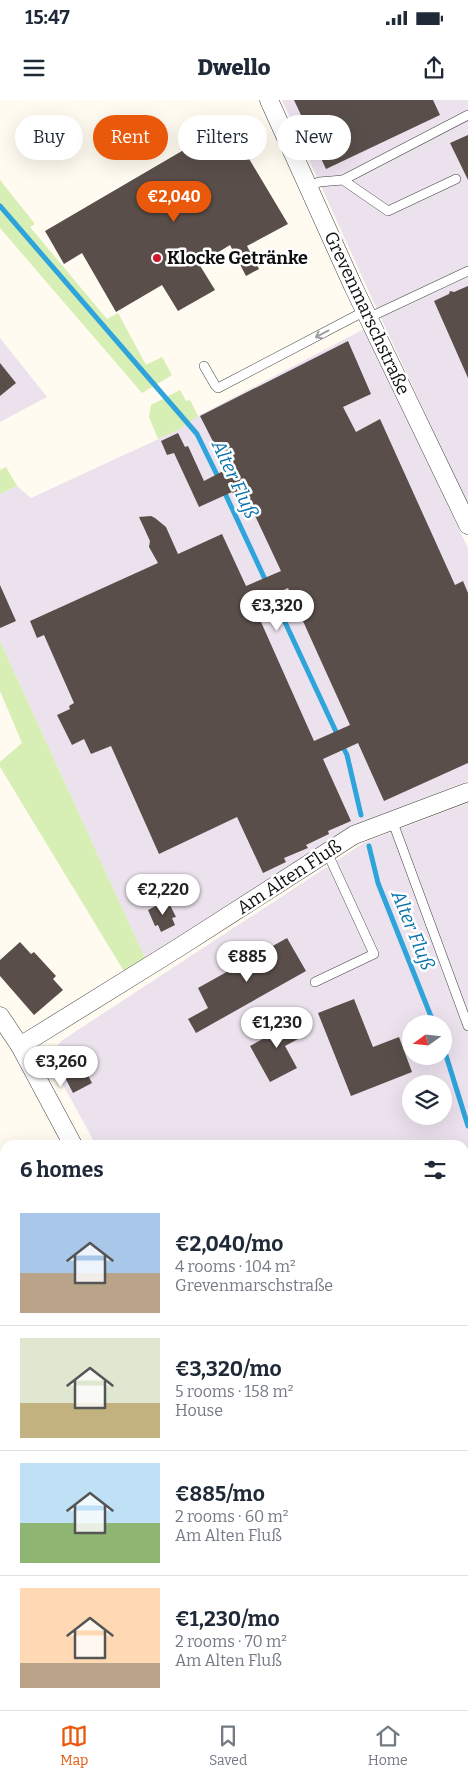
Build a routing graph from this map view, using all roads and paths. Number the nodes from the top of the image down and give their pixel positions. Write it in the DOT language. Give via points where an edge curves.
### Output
graph roads {
  1 [pos="269,100"];
  2 [pos="468,115"];
  3 [pos="456,179"];
  4 [pos="343,180"];
  5 [pos="308,188"];
  6 [pos="468,271"];
  7 [pos="367,314"];
  8 [pos="204,366"];
  9 [pos="468,525"];
  10 [pos="468,792"];
  11 [pos="392,820"];
  12 [pos="328,852"];
  13 [pos="315,982"];
  14 [pos="0,1016"];
  15 [pos="468,1026"];
  16 [pos="5,1034"];
  17 [pos="20,1046"];
  18 [pos="70,1140"];
  1 -- 5 [label="street, Grevenmarschstraße"];
  2 -- 4 [label="lane"];
  3 -- 4 [label="lane" via="388,211"];
  4 -- 5 [label="lane" via="319,182"];
  5 -- 7 [label="street, Grevenmarschstraße"];
  6 -- 7 [label="lane"];
  7 -- 8 [label="lane, one-way" via="218,388"];
  7 -- 9 [label="street, Grevenmarschstraße"];
  10 -- 11 [label="street, Am Alten Fluß"];
  11 -- 12 [label="street, Am Alten Fluß" via="354,834"];
  11 -- 15 [label="lane"];
  12 -- 13 [label="lane" via="374,954"];
  12 -- 17 [label="street, Am Alten Fluß"];
  14 -- 16 [label="street"];
  16 -- 17 [label="street"];
  17 -- 18 [label="street"];
}
